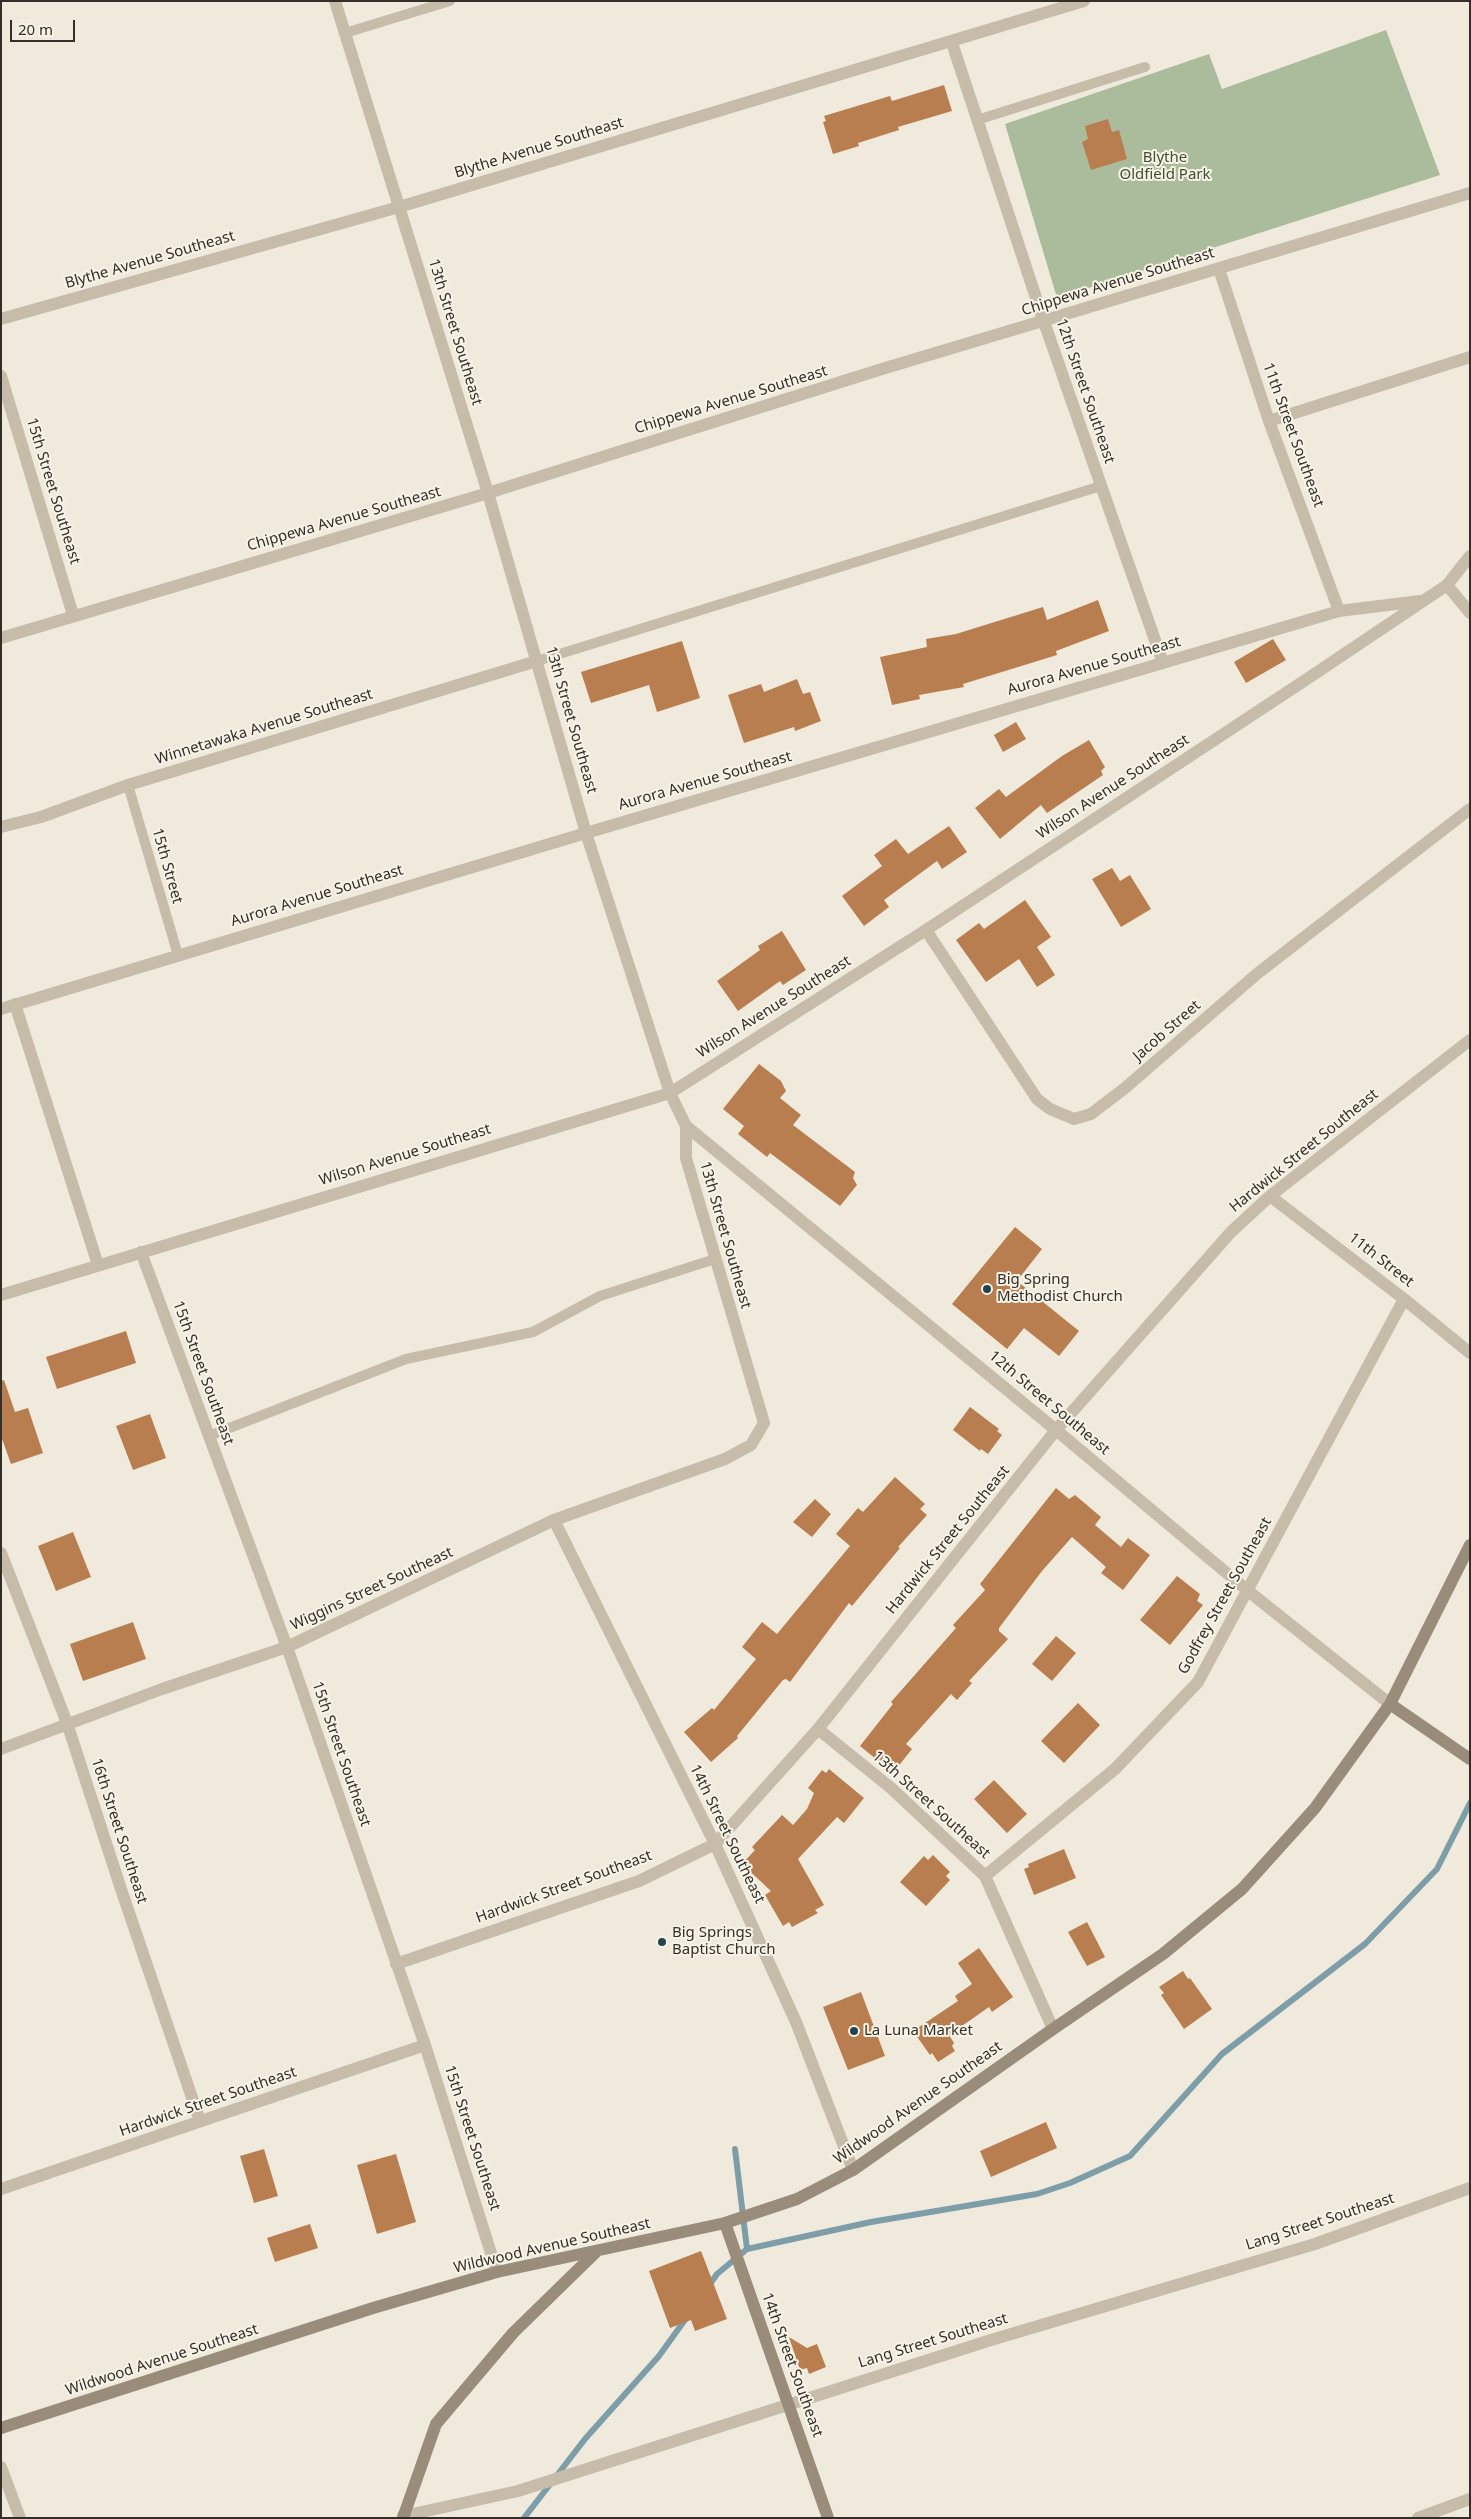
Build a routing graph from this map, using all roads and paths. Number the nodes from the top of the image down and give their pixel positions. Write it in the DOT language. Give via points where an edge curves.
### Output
graph roads {
  1 [pos="335,1"];
  2 [pos="450,1"];
  3 [pos="1084,1"];
  4 [pos="345,34"];
  5 [pos="952,43"];
  6 [pos="1144,67"];
  7 [pos="977,120"];
  8 [pos="1470,193"];
  9 [pos="399,206"];
  10 [pos="1219,269"];
  11 [pos="1,319"];
  12 [pos="1044,322"];
  13 [pos="1470,357"];
  14 [pos="1,376"];
  15 [pos="1269,421"];
  16 [pos="1101,486"];
  17 [pos="488,493"];
  18 [pos="1470,556"];
  19 [pos="1446,584"];
  20 [pos="1422,601"];
  21 [pos="1339,611"];
  22 [pos="1470,613"];
  23 [pos="73,615"];
  24 [pos="1,638"];
  25 [pos="537,661"];
  26 [pos="1163,663"];
  27 [pos="128,785"];
  28 [pos="1470,809"];
  29 [pos="1,827"];
  30 [pos="586,833"];
  31 [pos="926,930"];
  32 [pos="178,955"];
  33 [pos="15,1004"];
  34 [pos="1,1009"];
  35 [pos="1470,1040"];
  36 [pos="670,1093"];
  37 [pos="686,1126"];
  38 [pos="1270,1196"];
  39 [pos="141,1252"];
  40 [pos="715,1259"];
  41 [pos="98,1265"];
  42 [pos="1,1295"];
  43 [pos="1404,1299"];
  44 [pos="1470,1353"];
  45 [pos="1056,1430"];
  46 [pos="209,1436"];
  47 [pos="751,1445"];
  48 [pos="554,1520"];
  49 [pos="1470,1545"];
  50 [pos="1,1553"];
  51 [pos="1247,1590"];
  52 [pos="288,1647"];
  53 [pos="1390,1704"];
  54 [pos="67,1723"];
  55 [pos="818,1729"];
  56 [pos="1,1749"];
  57 [pos="1470,1759"];
  58 [pos="715,1844"];
  59 [pos="985,1876"];
  60 [pos="396,1964"];
  61 [pos="1053,2028"];
  62 [pos="425,2045"];
  63 [pos="200,2121"];
  64 [pos="853,2170"];
  65 [pos="1470,2188"];
  66 [pos="1,2189"];
  67 [pos="725,2223"];
  68 [pos="596,2252"];
  69 [pos="497,2272"];
  70 [pos="789,2404"];
  71 [pos="1,2428"];
  72 [pos="1,2467"];
  73 [pos="1470,2499"];
  74 [pos="403,2517"];
  75 [pos="20,2518"];
  76 [pos="828,2518"];
  77 [pos="1418,2518"];
  1 -- 4 [label="street, 13th Street Southeast"];
  2 -- 4 [label="lane"];
  3 -- 5 [label="street, Blythe Avenue Southeast"];
  4 -- 9 [label="street, 13th Street Southeast"];
  5 -- 7 [label="street, 12th Street Southeast"];
  5 -- 9 [label="street, Blythe Avenue Southeast"];
  6 -- 7 [label="lane"];
  7 -- 12 [label="street, 12th Street Southeast"];
  8 -- 10 [label="street, Chippewa Avenue Southeast"];
  9 -- 11 [label="street, Blythe Avenue Southeast"];
  9 -- 17 [label="street, 13th Street Southeast"];
  10 -- 12 [label="street, Chippewa Avenue Southeast"];
  10 -- 15 [label="street, 11th Street Southeast"];
  12 -- 16 [label="street, 12th Street Southeast"];
  12 -- 17 [label="street, Chippewa Avenue Southeast" via="882,369"];
  13 -- 15 [label="street"];
  14 -- 23 [label="street, 15th Street Southeast"];
  15 -- 21 [label="street, 11th Street Southeast"];
  16 -- 25 [label="lane"];
  16 -- 26 [label="street, 12th Street Southeast"];
  17 -- 23 [label="street, Chippewa Avenue Southeast"];
  17 -- 25 [label="street, 13th Street Southeast"];
  18 -- 19 [label="street, Wilson Avenue Southeast"];
  19 -- 20 [label="street, Wilson Avenue Southeast"];
  19 -- 22 [label="street"];
  20 -- 21 [label="street, Aurora Avenue Southeast"];
  20 -- 31 [label="street, Wilson Avenue Southeast"];
  21 -- 26 [label="street, Aurora Avenue Southeast"];
  23 -- 24 [label="street, Chippewa Avenue Southeast"];
  25 -- 27 [label="street, Winnetawaka Avenue Southeast"];
  25 -- 30 [label="street, 13th Street Southeast"];
  26 -- 30 [label="street, Aurora Avenue Southeast"];
  27 -- 29 [label="street, Winnetawaka Avenue Southeast" via="41,817"];
  27 -- 32 [label="lane, 15th Street"];
  28 -- 31 [label="street, Jacob Street" via="1258,973 1126,1088 1091,1114 1074,1119 1050,1110 1037,1099"];
  30 -- 32 [label="street, Aurora Avenue Southeast"];
  30 -- 36 [label="street, 13th Street Southeast"];
  31 -- 36 [label="street, Wilson Avenue Southeast"];
  32 -- 33 [label="street, Aurora Avenue Southeast"];
  33 -- 34 [label="street, Aurora Avenue Southeast"];
  33 -- 41 [label="street"];
  35 -- 38 [label="street, Hardwick Street Southeast"];
  36 -- 37 [label="street, 13th Street Southeast"];
  36 -- 39 [label="street, Wilson Avenue Southeast"];
  37 -- 40 [label="street, 13th Street Southeast" via="686,1158"];
  37 -- 45 [label="street, 12th Street Southeast"];
  38 -- 43 [label="street, 11th Street"];
  38 -- 45 [label="street, Hardwick Street Southeast" via="1231,1232"];
  39 -- 41 [label="street, Wilson Avenue Southeast"];
  39 -- 46 [label="street, 15th Street Southeast"];
  40 -- 46 [label="lane" via="600,1296 533,1332 406,1359"];
  40 -- 47 [label="street, 13th Street Southeast" via="764,1423"];
  41 -- 42 [label="street, Wilson Avenue Southeast"];
  43 -- 44 [label="street, 11th Street"];
  43 -- 51 [label="street, Godfrey Street Southeast"];
  45 -- 51 [label="street, 12th Street Southeast"];
  45 -- 55 [label="street, Hardwick Street Southeast"];
  46 -- 52 [label="street, 15th Street Southeast"];
  47 -- 48 [label="street, Wiggins Street Southeast" via="725,1460"];
  48 -- 52 [label="street, Wiggins Street Southeast"];
  48 -- 58 [label="street, 14th Street Southeast"];
  49 -- 53 [label="main road, Wildwood Avenue Southeast"];
  50 -- 54 [label="street, 16th Street Southeast"];
  51 -- 53 [label="street, 12th Street Southeast"];
  51 -- 59 [label="street, Godfrey Street Southeast" via="1198,1682 1115,1769"];
  52 -- 54 [label="street, Wiggins Street Southeast"];
  52 -- 60 [label="street, 15th Street Southeast"];
  53 -- 57 [label="main road"];
  53 -- 61 [label="main road, Wildwood Avenue Southeast" via="1315,1808 1242,1889 1163,1954"];
  54 -- 56 [label="street, Wiggins Street Southeast"];
  54 -- 63 [label="street, 16th Street Southeast"];
  55 -- 58 [label="street, Hardwick Street Southeast"];
  55 -- 59 [label="street, 13th Street Southeast" via="890,1788"];
  58 -- 60 [label="street, Hardwick Street Southeast" via="639,1881"];
  58 -- 64 [label="street, 14th Street Southeast" via="796,2022"];
  59 -- 61 [label="street, 13th Street Southeast"];
  60 -- 62 [label="street, 15th Street Southeast"];
  61 -- 64 [label="main road, Wildwood Avenue Southeast"];
  62 -- 63 [label="street, Hardwick Street Southeast"];
  62 -- 69 [label="street, 15th Street Southeast"];
  63 -- 66 [label="street, Hardwick Street Southeast"];
  64 -- 67 [label="main road, Wildwood Avenue Southeast" via="797,2199"];
  65 -- 70 [label="street, Lang Street Southeast" via="1315,2244"];
  67 -- 68 [label="main road, Wildwood Avenue Southeast"];
  67 -- 70 [label="main road, 14th Street Southeast"];
  68 -- 69 [label="main road, Wildwood Avenue Southeast"];
  68 -- 74 [label="main road" via="513,2333 436,2424"];
  69 -- 71 [label="main road, Wildwood Avenue Southeast" via="373,2308"];
  70 -- 74 [label="street, Lang Street Southeast" via="518,2491"];
  70 -- 76 [label="main road, 14th Street Southeast"];
  72 -- 75 [label="street"];
  73 -- 77 [label="street"];
}
